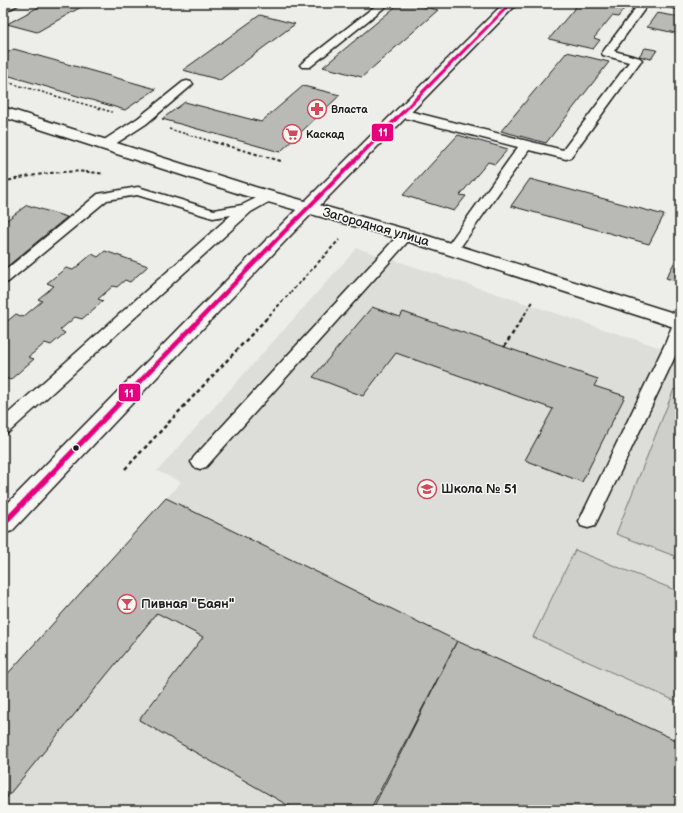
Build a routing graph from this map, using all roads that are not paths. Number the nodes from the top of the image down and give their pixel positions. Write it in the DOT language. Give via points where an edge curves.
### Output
graph roads {
  1 [pos="16,3"];
  2 [pos="385,3"];
  3 [pos="511,3"];
  4 [pos="624,3"];
  5 [pos="3,10"];
  6 [pos="306,65"];
  7 [pos="187,84"];
  8 [pos="3,112"];
  9 [pos="401,112"];
  10 [pos="104,145"];
  11 [pos="526,145"];
  12 [pos="269,196"];
  13 [pos="308,207"];
  14 [pos="246,209"];
  15 [pos="406,235"];
  16 [pos="452,249"];
  17 [pos="3,279"];
  18 [pos="680,323"];
  19 [pos="3,428"];
  20 [pos="200,462"];
  21 [pos="4,521"];
  22 [pos="588,521"];
  1 -- 5 [label="lane"];
  2 -- 6 [label="lane"];
  3 -- 9 [label="street"];
  4 -- 11 [label="lane" via="642,7 607,53 636,60 566,155"];
  7 -- 10 [label="lane" via="142,121"];
  8 -- 10 [label="street, Загородная улица"];
  9 -- 11 [label="lane"];
  9 -- 13 [label="street"];
  10 -- 12 [label="street, Загородная улица"];
  11 -- 16 [label="lane"];
  12 -- 13 [label="street, Загородная улица"];
  12 -- 14 [label="lane"];
  13 -- 15 [label="street, Загородная улица"];
  13 -- 21 [label="street"];
  14 -- 17 [label="lane" via="213,214 138,191 103,197"];
  14 -- 19 [label="lane"];
  15 -- 16 [label="street, Загородная улица"];
  15 -- 20 [label="lane"];
  16 -- 18 [label="street, Загородная улица"];
  18 -- 22 [label="lane" via="674,342"];
}
